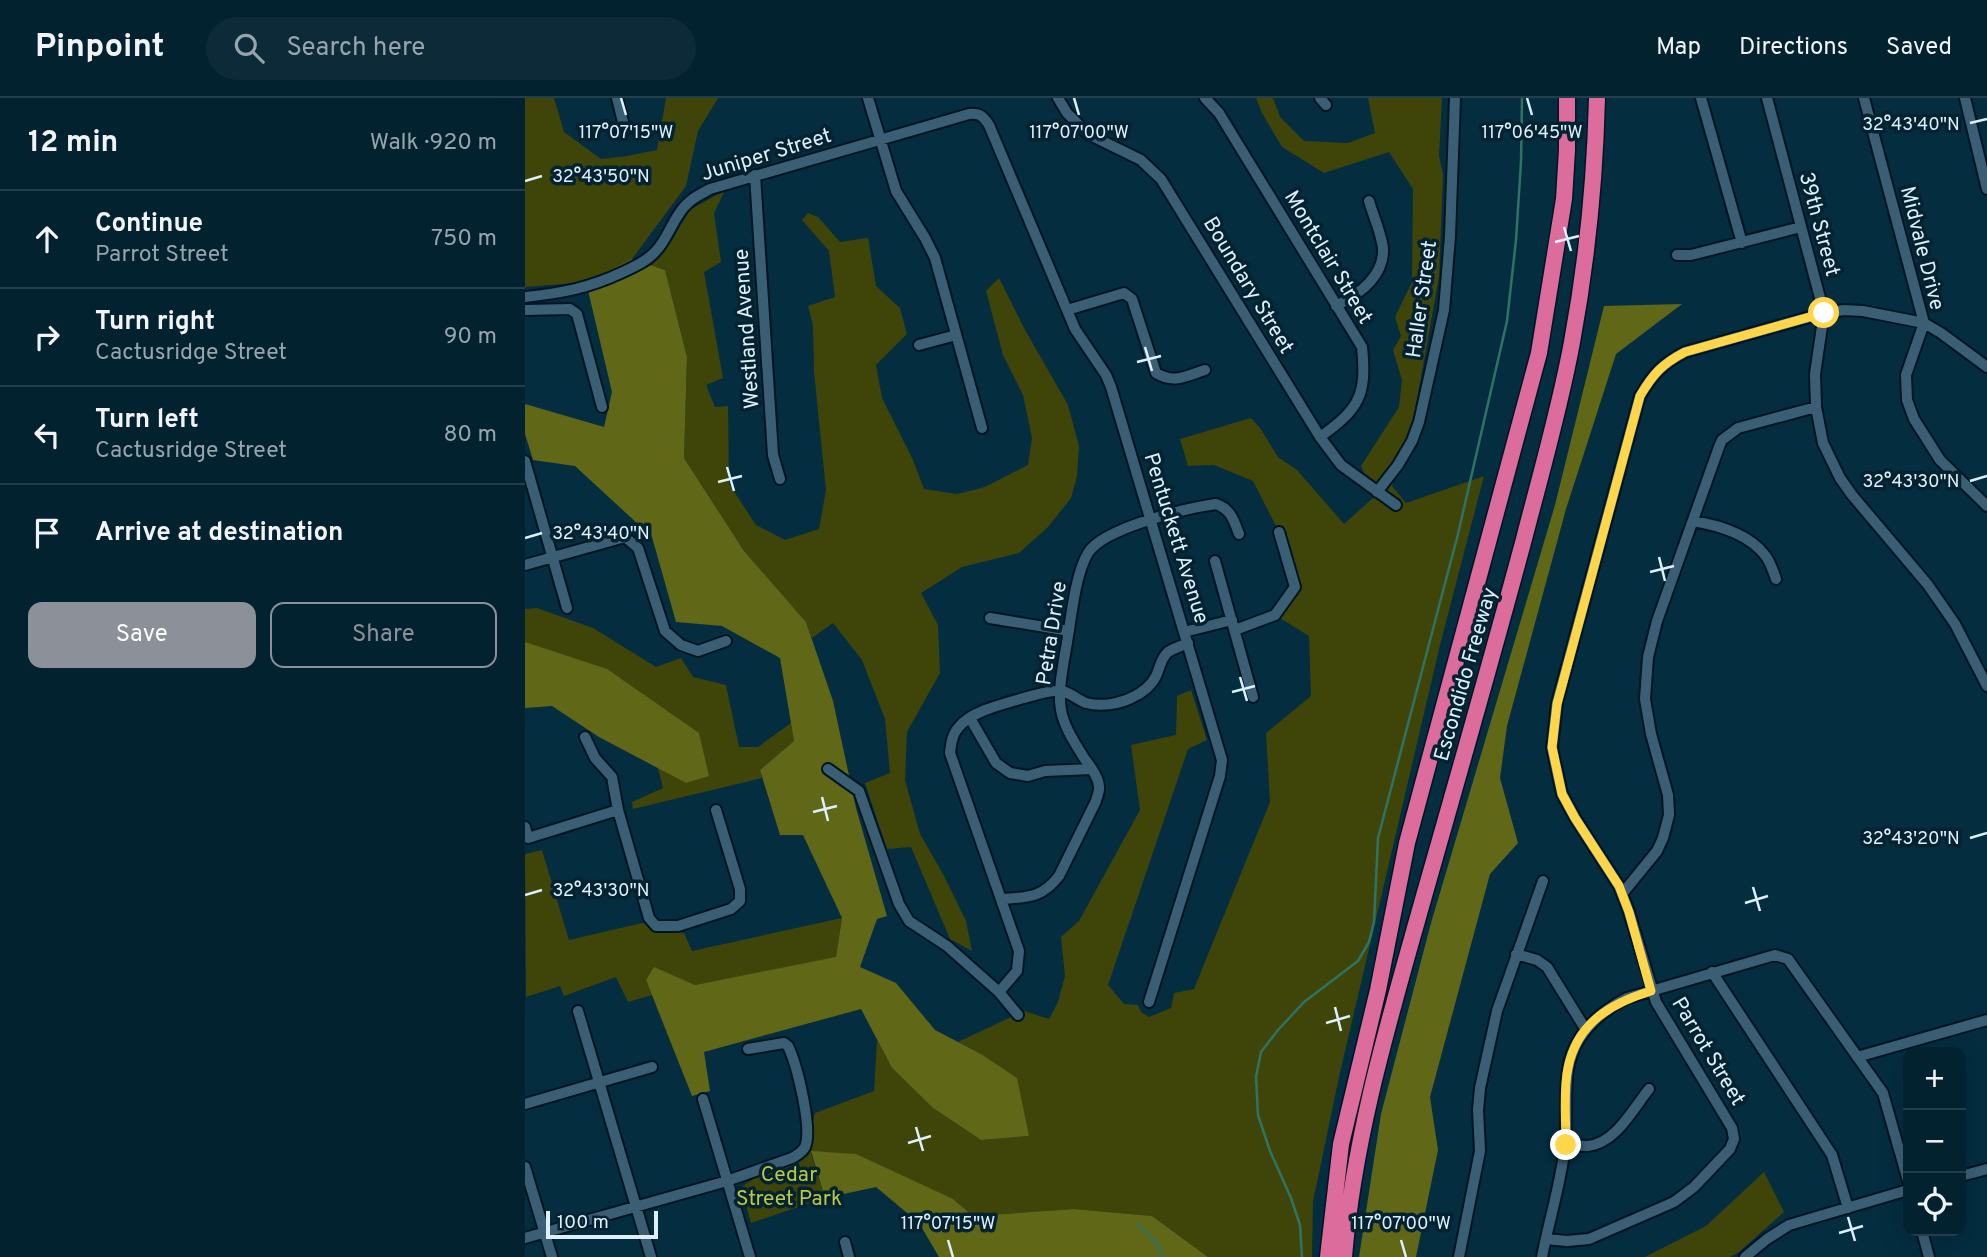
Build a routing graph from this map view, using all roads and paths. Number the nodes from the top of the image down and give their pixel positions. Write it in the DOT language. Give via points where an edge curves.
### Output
graph roads {
  1 [pos="617,98"];
  2 [pos="868,98"];
  3 [pos="1058,98"];
  4 [pos="1205,98"];
  5 [pos="1455,98"];
  6 [pos="1559,98"];
  7 [pos="1567,98"];
  8 [pos="1597,98"];
  9 [pos="1702,98"];
  10 [pos="1767,98"];
  11 [pos="1864,98"];
  12 [pos="1965,98"];
  13 [pos="969,114"];
  14 [pos="625,130"];
  15 [pos="879,140"];
  16 [pos="755,175"];
  17 [pos="1987,189"];
  18 [pos="1369,201"];
  19 [pos="1801,227"];
  20 [pos="1558,235"];
  21 [pos="1742,243"];
  22 [pos="1678,255"];
  23 [pos="525,297"];
  24 [pos="1336,306"];
  25 [pos="525,310"];
  26 [pos="1067,310"];
  27 [pos="1824,313"];
  28 [pos="1924,323"];
  29 [pos="956,335"];
  30 [pos="919,345"];
  31 [pos="1987,367"];
  32 [pos="1205,370"];
  33 [pos="602,407"];
  34 [pos="1816,407"];
  35 [pos="982,428"];
  36 [pos="1320,437"];
  37 [pos="525,461"];
  38 [pos="780,480"];
  39 [pos="1377,492"];
  40 [pos="1396,505"];
  41 [pos="1987,506"];
  42 [pos="1152,520"];
  43 [pos="1693,521"];
  44 [pos="1279,532"];
  45 [pos="1240,534"];
  46 [pos="552,557"];
  47 [pos="1215,561"];
  48 [pos="525,565"];
  49 [pos="1776,579"];
  50 [pos="567,608"];
  51 [pos="991,618"];
  52 [pos="1233,625"];
  53 [pos="1069,631"];
  54 [pos="1186,638"];
  55 [pos="726,641"];
  56 [pos="1987,686"];
  57 [pos="1061,690"];
  58 [pos="1253,697"];
  59 [pos="970,718"];
  60 [pos="585,737"];
  61 [pos="828,769"];
  62 [pos="1091,769"];
  63 [pos="618,810"];
  64 [pos="716,810"];
  65 [pos="527,832"];
  66 [pos="1543,881"];
  67 [pos="1622,894"];
  68 [pos="1000,899"];
  69 [pos="1517,954"];
  70 [pos="1712,972"];
  71 [pos="1651,991"];
  72 [pos="999,992"];
  73 [pos="1149,1002"];
  74 [pos="577,1011"];
  75 [pos="1019,1015"];
  76 [pos="1987,1020"];
  77 [pos="1585,1030"];
  78 [pos="748,1049"];
  79 [pos="1857,1057"];
  80 [pos="652,1067"];
  81 [pos="599,1083"];
  82 [pos="1649,1090"];
  83 [pos="703,1099"];
  84 [pos="525,1104"];
  85 [pos="1566,1145"];
  86 [pos="525,1167"];
  87 [pos="1987,1169"];
  88 [pos="1906,1173"];
  89 [pos="1966,1175"];
  90 [pos="727,1181"];
  91 [pos="1903,1192"];
  92 [pos="636,1206"];
  93 [pos="1848,1208"];
  94 [pos="545,1232"];
  95 [pos="1923,1236"];
  96 [pos="525,1238"];
  97 [pos="1546,1239"];
  98 [pos="845,1242"];
  99 [pos="552,1257"];
  100 [pos="652,1257"];
  101 [pos="750,1257"];
  102 [pos="849,1257"];
  103 [pos="1328,1257"];
  104 [pos="1344,1257"];
  105 [pos="1459,1257"];
  106 [pos="1542,1257"];
  107 [pos="1745,1257"];
  108 [pos="1929,1257"];
  1 -- 14 [label="street"];
  2 -- 15 [label="street"];
  3 -- 36 [label="street, Boundary Street" via="1088,134 1141,160 1161,178"];
  4 -- 24 [label="street, Montclair Street" via="1219,113"];
  5 -- 39 [label="street, Haller Street" via="1444,310 1419,422 1398,465"];
  6 -- 20 [label="highway"];
  7 -- 20 [label="highway, Escondido Freeway" via="1566,174"];
  8 -- 104 [label="highway, Escondido Freeway" via="1591,213 1565,379 1371,1097 1357,1154"];
  9 -- 21 [label="street"];
  10 -- 19 [label="street, 39th Street"];
  11 -- 28 [label="street, Midvale Drive"];
  12 -- 17 [label="street"];
  13 -- 15 [label="street, Juniper Street"];
  13 -- 26 [label="street, Pentuckett Avenue" via="978,114 989,125"];
  15 -- 16 [label="street, Juniper Street"];
  15 -- 29 [label="street" via="895,191 935,258"];
  16 -- 23 [label="street, Juniper Street" via="710,189 687,203 655,253 634,267 564,293"];
  16 -- 38 [label="street, Westland Avenue" via="773,455"];
  18 -- 24 [label="street" via="1383,250 1378,271 1365,288"];
  19 -- 21 [label="street"];
  19 -- 27 [label="street, 39th Street"];
  20 -- 103 [label="highway, Escondido Freeway" via="1539,353 1407,843 1341,1144"];
  21 -- 22 [label="street"];
  24 -- 36 [label="street, Montclair Street" via="1361,347 1362,390 1356,406"];
  25 -- 33 [label="street" via="570,309 577,314"];
  26 -- 32 [label="street" via="1124,293 1132,299 1156,373 1174,380"];
  26 -- 42 [label="street, Pentuckett Avenue" via="1075,330 1106,374"];
  27 -- 28 [label="street, Parrot Street" via="1863,311"];
  27 -- 34 [label="street, 39th Street" via="1815,374"];
  27 -- 67 [label="street, Parrot Street" via="1685,352 1665,362 1640,396 1557,704 1552,747 1562,794"];
  28 -- 31 [label="street"];
  28 -- 41 [label="street, Midvale Drive" via="1906,375 1907,400 1940,460"];
  29 -- 30 [label="street"];
  29 -- 35 [label="street"];
  34 -- 43 [label="street" via="1738,428 1722,440"];
  34 -- 56 [label="street, 39th Street" via="1823,443 1840,478 1928,585 1955,624"];
  36 -- 39 [label="street, Boundary Street" via="1342,465"];
  37 -- 46 [label="street"];
  39 -- 40 [label="street, Boundary Street"];
  42 -- 45 [label="street, Petra Drive" via="1216,503 1230,513"];
  42 -- 53 [label="street, Petra Drive" via="1110,534 1089,552"];
  42 -- 54 [label="street, Pentuckett Avenue"];
  43 -- 49 [label="street" via="1751,541 1766,555"];
  43 -- 67 [label="street" via="1657,621 1645,684 1669,814 1657,851"];
  44 -- 52 [label="street" via="1295,587 1275,614"];
  46 -- 48 [label="street"];
  46 -- 50 [label="street"];
  46 -- 55 [label="street" via="625,537 638,548 665,631 681,645 698,650"];
  47 -- 52 [label="street"];
  51 -- 53 [label="street"];
  52 -- 54 [label="street"];
  52 -- 58 [label="street"];
  53 -- 57 [label="street, Petra Drive"];
  54 -- 57 [label="street" via="1167,653 1149,686 1134,697 1101,705"];
  54 -- 73 [label="street, Pentuckett Avenue" via="1222,760"];
  57 -- 59 [label="street"];
  57 -- 62 [label="street, Petra Drive" via="1067,729"];
  59 -- 62 [label="street" via="996,763 1010,773 1028,776"];
  59 -- 68 [label="street" via="958,726 950,753"];
  60 -- 63 [label="street" via="612,777"];
  61 -- 72 [label="street" via="859,791 909,922 947,946"];
  62 -- 68 [label="street, Petra Drive" via="1100,789 1059,876 1045,892"];
  63 -- 64 [label="street" via="649,918 656,926 678,926 731,909 740,901"];
  63 -- 65 [label="street"];
  66 -- 69 [label="street"];
  67 -- 71 [label="street, Parrot Street"];
  68 -- 72 [label="street" via="1019,963"];
  69 -- 77 [label="street" via="1547,967"];
  69 -- 105 [label="street" via="1497,1011 1480,1088 1480,1151"];
  70 -- 71 [label="street"];
  70 -- 79 [label="street" via="1775,955 1788,960"];
  70 -- 93 [label="street" via="1832,1155"];
  71 -- 77 [label="street" via="1612,1006"];
  71 -- 97 [label="street, Parrot Street" via="1732,1128 1730,1149 1674,1202 1589,1239"];
  72 -- 75 [label="street"];
  74 -- 81 [label="street"];
  76 -- 79 [label="street"];
  77 -- 85 [label="street" via="1567,1071"];
  78 -- 90 [label="street" via="784,1043 791,1052 804,1100 806,1145 792,1158"];
  79 -- 88 [label="street" via="1883,1093"];
  80 -- 81 [label="street"];
  81 -- 84 [label="street"];
  81 -- 92 [label="street"];
  82 -- 85 [label="street" via="1612,1135 1588,1146"];
  83 -- 90 [label="street"];
  85 -- 97 [label="street"];
  86 -- 94 [label="street"];
  87 -- 89 [label="street"];
  90 -- 92 [label="street"];
  90 -- 101 [label="street"];
  91 -- 93 [label="street"];
  92 -- 94 [label="street"];
  92 -- 100 [label="street"];
  93 -- 107 [label="street" via="1789,1226"];
  94 -- 96 [label="street"];
  94 -- 99 [label="street"];
  95 -- 108 [label="street"];
  97 -- 106 [label="street"];
  98 -- 102 [label="street"];
}
